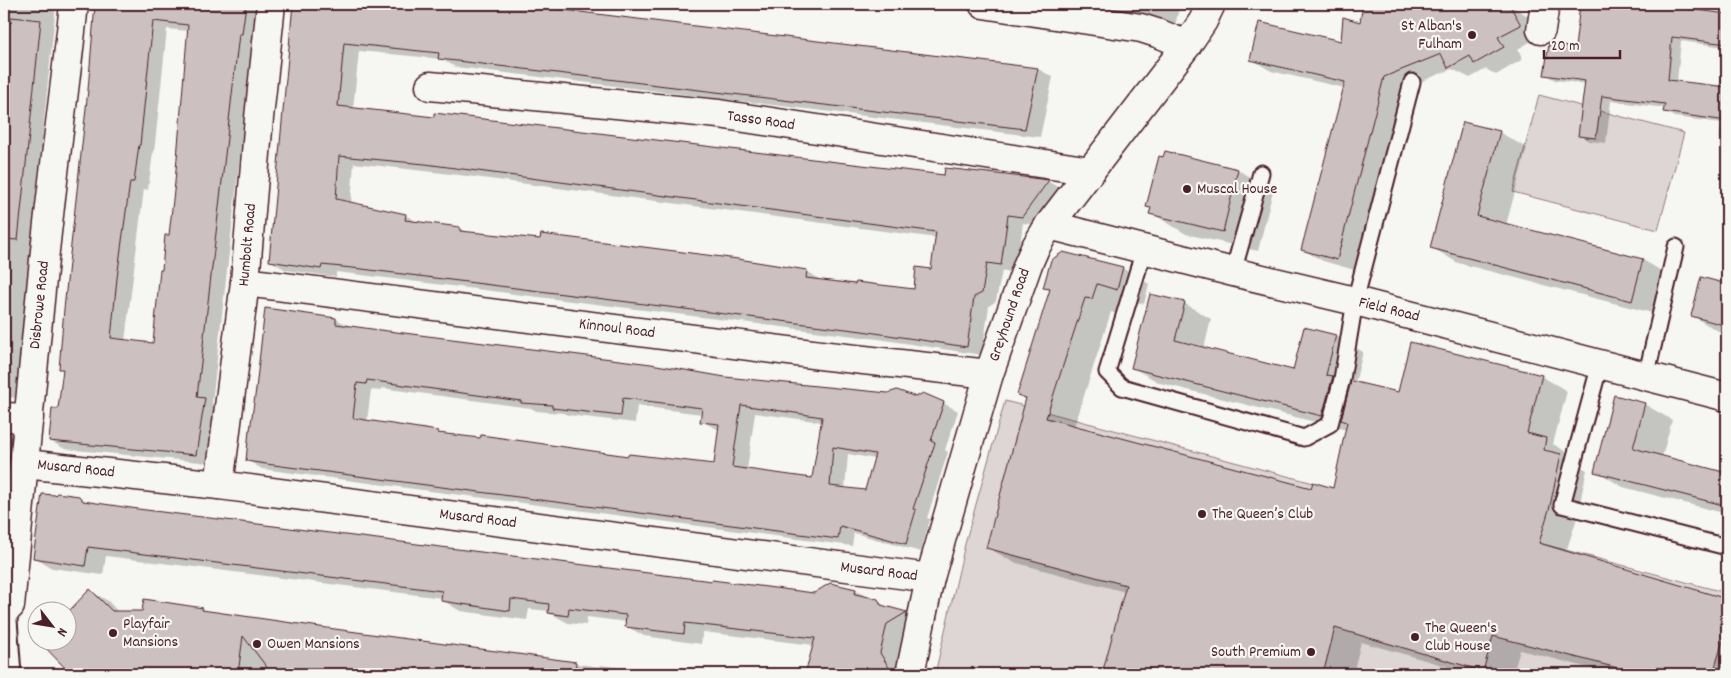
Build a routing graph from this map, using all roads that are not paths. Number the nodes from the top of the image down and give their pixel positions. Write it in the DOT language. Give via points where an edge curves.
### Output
graph roads {
  1 [pos="74,4"];
  2 [pos="271,4"];
  3 [pos="983,4"];
  4 [pos="1211,4"];
  5 [pos="1077,11"];
  6 [pos="1186,45"];
  7 [pos="1412,82"];
  8 [pos="430,86"];
  9 [pos="1091,171"];
  10 [pos="1261,173"];
  11 [pos="1049,225"];
  12 [pos="1676,247"];
  13 [pos="1144,250"];
  14 [pos="1233,272"];
  15 [pos="245,282"];
  16 [pos="1355,301"];
  17 [pos="1600,364"];
  18 [pos="990,374"];
  19 [pos="1646,377"];
  20 [pos="1727,397"];
  21 [pos="17,418"];
  22 [pos="25,464"];
  23 [pos="219,485"];
  24 [pos="1727,546"];
  25 [pos="930,578"];
  26 [pos="10,606"];
  27 [pos="13,674"];
  28 [pos="910,674"];
  1 -- 21 [label="street, Disbrowe Road" via="41,289"];
  2 -- 15 [label="street, Humbolt Road"];
  3 -- 5 [label="street"];
  4 -- 6 [label="street, Greyhound Road"];
  5 -- 6 [label="street" via="1141,28"];
  6 -- 9 [label="street, Greyhound Road"];
  7 -- 16 [label="lane"];
  8 -- 9 [label="street, Tasso Road" via="719,114"];
  9 -- 11 [label="street, Greyhound Road"];
  10 -- 14 [label="lane"];
  11 -- 13 [label="street, Field Road"];
  11 -- 18 [label="street, Greyhound Road" via="1028,264"];
  12 -- 19 [label="lane"];
  13 -- 14 [label="street, Field Road"];
  13 -- 16 [label="lane" via="1107,372 1122,387 1304,438 1330,424 1342,379"];
  14 -- 16 [label="street, Field Road"];
  15 -- 18 [label="street, Kinnoul Road"];
  15 -- 23 [label="street, Humbolt Road"];
  16 -- 17 [label="street, Field Road"];
  17 -- 19 [label="street, Field Road"];
  17 -- 24 [label="lane" via="1562,505"];
  18 -- 25 [label="street, Greyhound Road"];
  19 -- 20 [label="street, Field Road"];
  21 -- 22 [label="street, Disbrowe Road"];
  22 -- 23 [label="street, Musard Road"];
  22 -- 26 [label="street, Disbrowe Road"];
  23 -- 25 [label="street, Musard Road"];
  25 -- 28 [label="street, Greyhound Road"];
  26 -- 27 [label="lane"];
}
